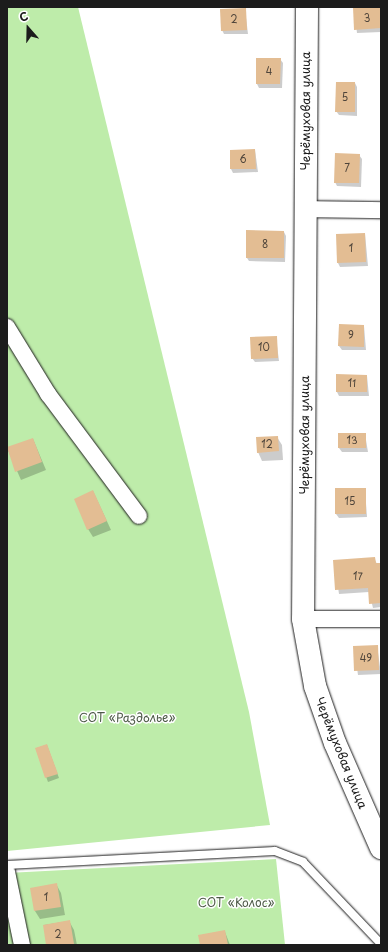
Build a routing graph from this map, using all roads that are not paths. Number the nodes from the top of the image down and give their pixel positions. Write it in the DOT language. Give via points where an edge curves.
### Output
graph roads {
  1 [pos="307,7"];
  2 [pos="306,209"];
  3 [pos="381,210"];
  4 [pos="7,327"];
  5 [pos="139,516"];
  6 [pos="303,619"];
  7 [pos="381,620"];
  8 [pos="381,848"];
  9 [pos="7,865"];
  10 [pos="9,876"];
  11 [pos="381,944"];
  12 [pos="22,945"];
  1 -- 2 [label="street, Черёмуховая улица"];
  2 -- 3 [label="street"];
  2 -- 6 [label="street, Черёмуховая улица"];
  4 -- 5 [label="street" via="48,394"];
  6 -- 7 [label="street"];
  6 -- 8 [label="street, Черёмуховая улица" via="315,686 336,743"];
  9 -- 11 [label="lane" via="274,851 304,862"];
  10 -- 12 [label="street"];
}
